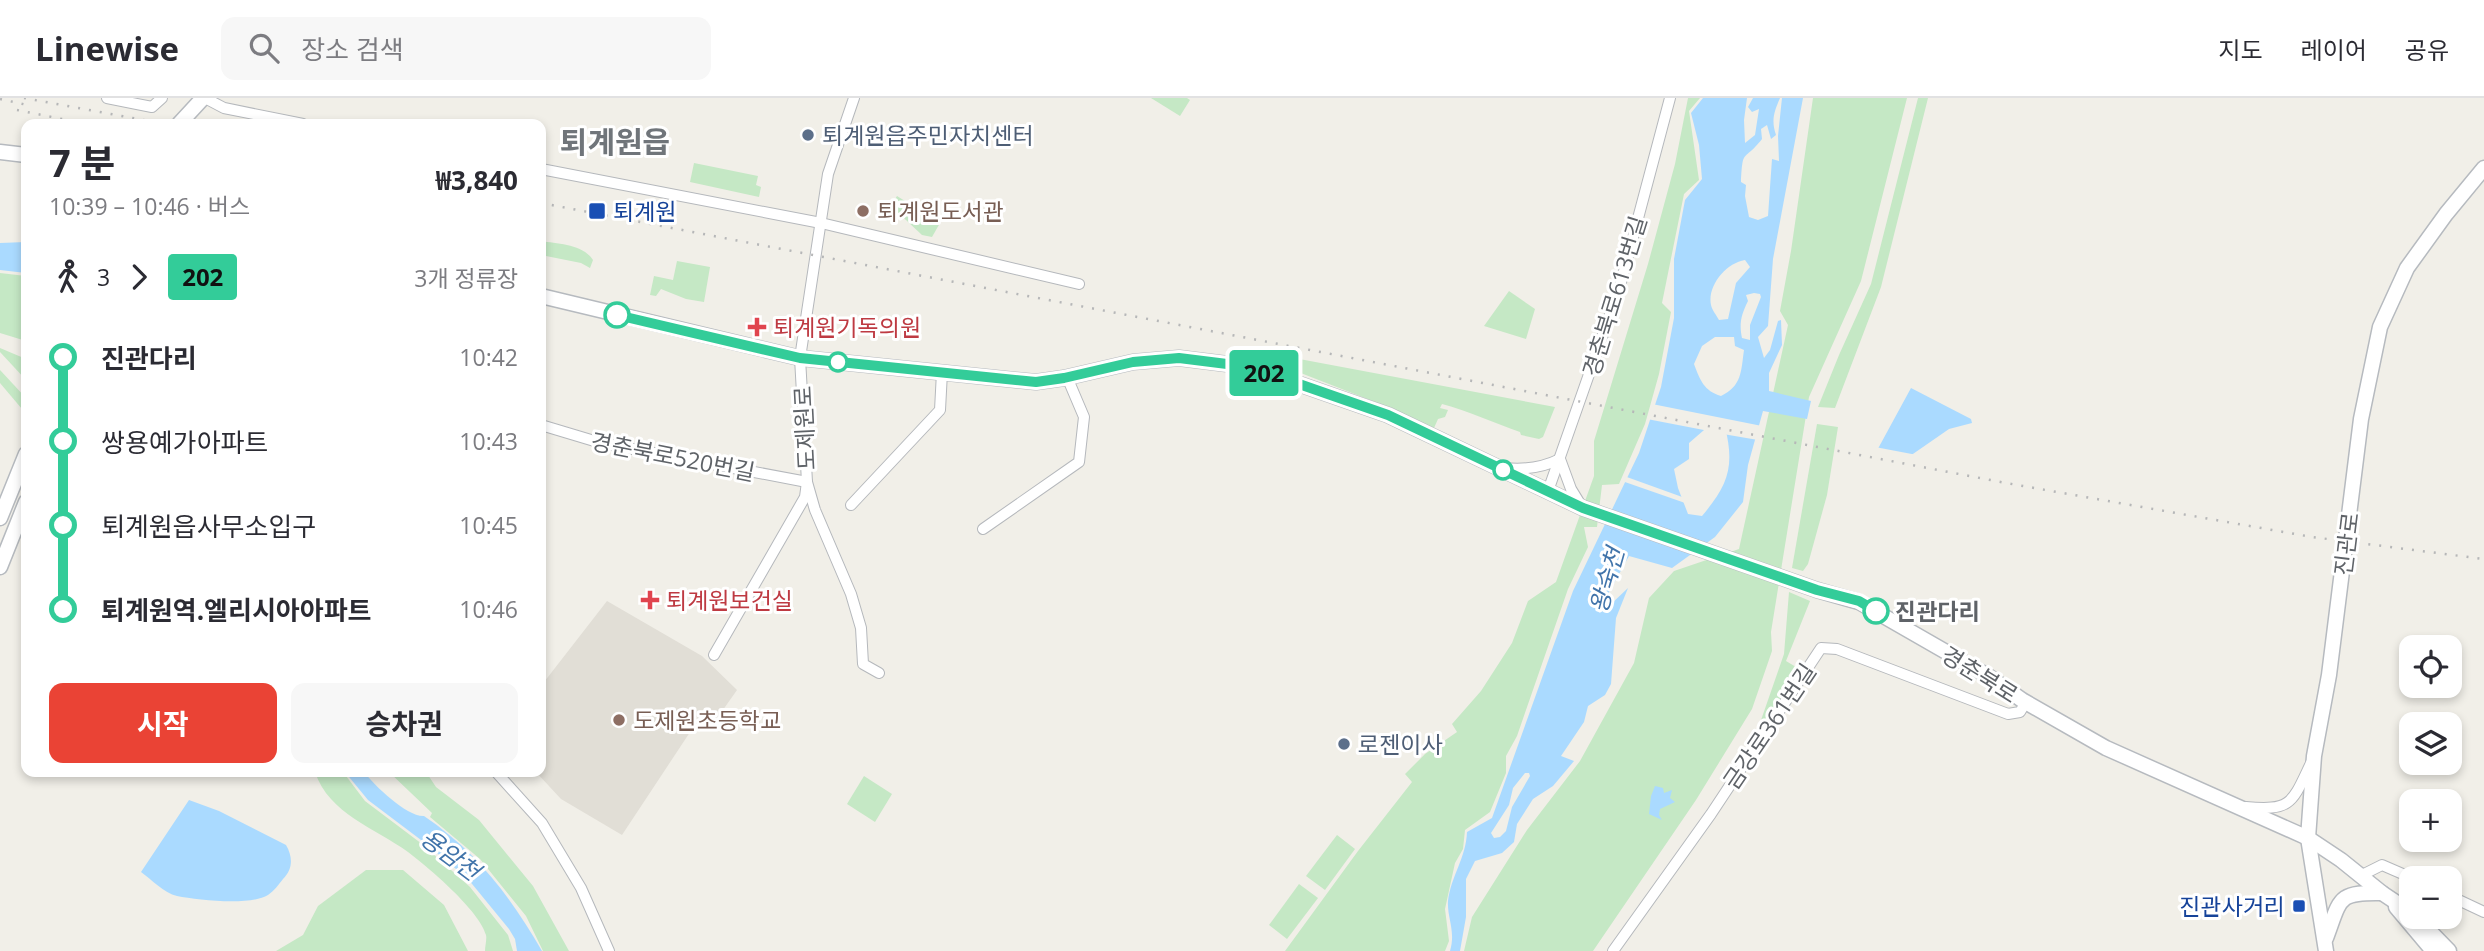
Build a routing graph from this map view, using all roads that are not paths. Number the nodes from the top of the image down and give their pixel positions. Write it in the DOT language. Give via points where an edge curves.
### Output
graph roads {
  1 [pos="107,98"];
  2 [pos="162,98"];
  3 [pos="204,98"];
  4 [pos="854,98"];
  5 [pos="1670,98"];
  6 [pos="184,119"];
  7 [pos="278,119"];
  8 [pos="0,152"];
  9 [pos="21,154"];
  10 [pos="2484,168"];
  11 [pos="546,170"];
  12 [pos="821,223"];
  13 [pos="1080,284"];
  14 [pos="546,297"];
  15 [pos="800,358"];
  16 [pos="942,372"];
  17 [pos="1068,377"];
  18 [pos="546,426"];
  19 [pos="1560,459"];
  20 [pos="21,466"];
  21 [pos="1496,467"];
  22 [pos="807,482"];
  23 [pos="1548,491"];
  24 [pos="851,505"];
  25 [pos="1583,508"];
  26 [pos="21,514"];
  27 [pos="0,518"];
  28 [pos="983,529"];
  29 [pos="0,567"];
  30 [pos="714,655"];
  31 [pos="879,673"];
  32 [pos="2026,702"];
  33 [pos="2314,757"];
  34 [pos="500,777"];
  35 [pos="2239,807"];
  36 [pos="2308,838"];
  37 [pos="2399,872"];
  38 [pos="2361,875"];
  39 [pos="2384,894"];
  40 [pos="2462,902"];
  41 [pos="2399,904"];
  42 [pos="2484,912"];
  43 [pos="2428,929"];
  44 [pos="2325,945"];
  45 [pos="609,951"];
  46 [pos="1613,951"];
  47 [pos="2433,951"];
  48 [pos="2449,951"];
  1 -- 2 [label="street" via="152,107"];
  3 -- 6 [label="street"];
  3 -- 7 [label="street" via="224,108"];
  4 -- 12 [label="street, 도제원로" via="828,174"];
  5 -- 19 [label="street, 경춘북로613번길" via="1620,286"];
  8 -- 9 [label="street"];
  10 -- 33 [label="street, 진관로" via="2407,268 2380,327 2361,419 2329,675"];
  11 -- 12 [label="street"];
  12 -- 13 [label="street"];
  12 -- 15 [label="street, 도제원로"];
  14 -- 15 [label="street, 경춘북로"];
  15 -- 16 [label="street, 경춘북로"];
  15 -- 22 [label="street, 도제원로"];
  16 -- 17 [label="street, 경춘북로" via="1036,382"];
  16 -- 24 [label="street" via="940,410"];
  17 -- 21 [label="street, 경춘북로" via="1133,362 1179,358 1235,365 1388,415"];
  17 -- 28 [label="street" via="1084,416 1079,462"];
  18 -- 22 [label="street, 경춘북로520번길" via="601,443"];
  19 -- 21 [label="street" via="1544,467"];
  19 -- 23 [label="street, 경춘북로613번길"];
  19 -- 25 [label="street"];
  20 -- 27 [label="street"];
  21 -- 23 [label="street, 경춘북로"];
  22 -- 30 [label="street, 도제원로" via="805,498"];
  22 -- 31 [label="street" via="851,594 863,664"];
  23 -- 25 [label="street, 경춘북로"];
  25 -- 32 [label="street, 경춘북로" via="1859,601"];
  26 -- 29 [label="street"];
  32 -- 35 [label="street, 경춘북로" via="2106,748"];
  32 -- 46 [label="street, 금강로361번길" via="2020,712 2008,714 1837,649 1821,648"];
  33 -- 35 [label="street" via="2300,787 2285,804 2273,810"];
  33 -- 36 [label="street, 진관로"];
  34 -- 45 [label="street" via="542,823 581,888"];
  35 -- 36 [label="street, 경춘북로"];
  36 -- 38 [label="street, 경춘북로"];
  36 -- 44 [label="street, 진관로"];
  37 -- 38 [label="street" via="2382,865"];
  38 -- 39 [label="street, 경춘북로"];
  39 -- 41 [label="street, 경춘북로"];
  39 -- 44 [label="street" via="2346,896"];
  39 -- 47 [label="street, 경춘북로"];
  40 -- 42 [label="street"];
  43 -- 48 [label="street"];
}
